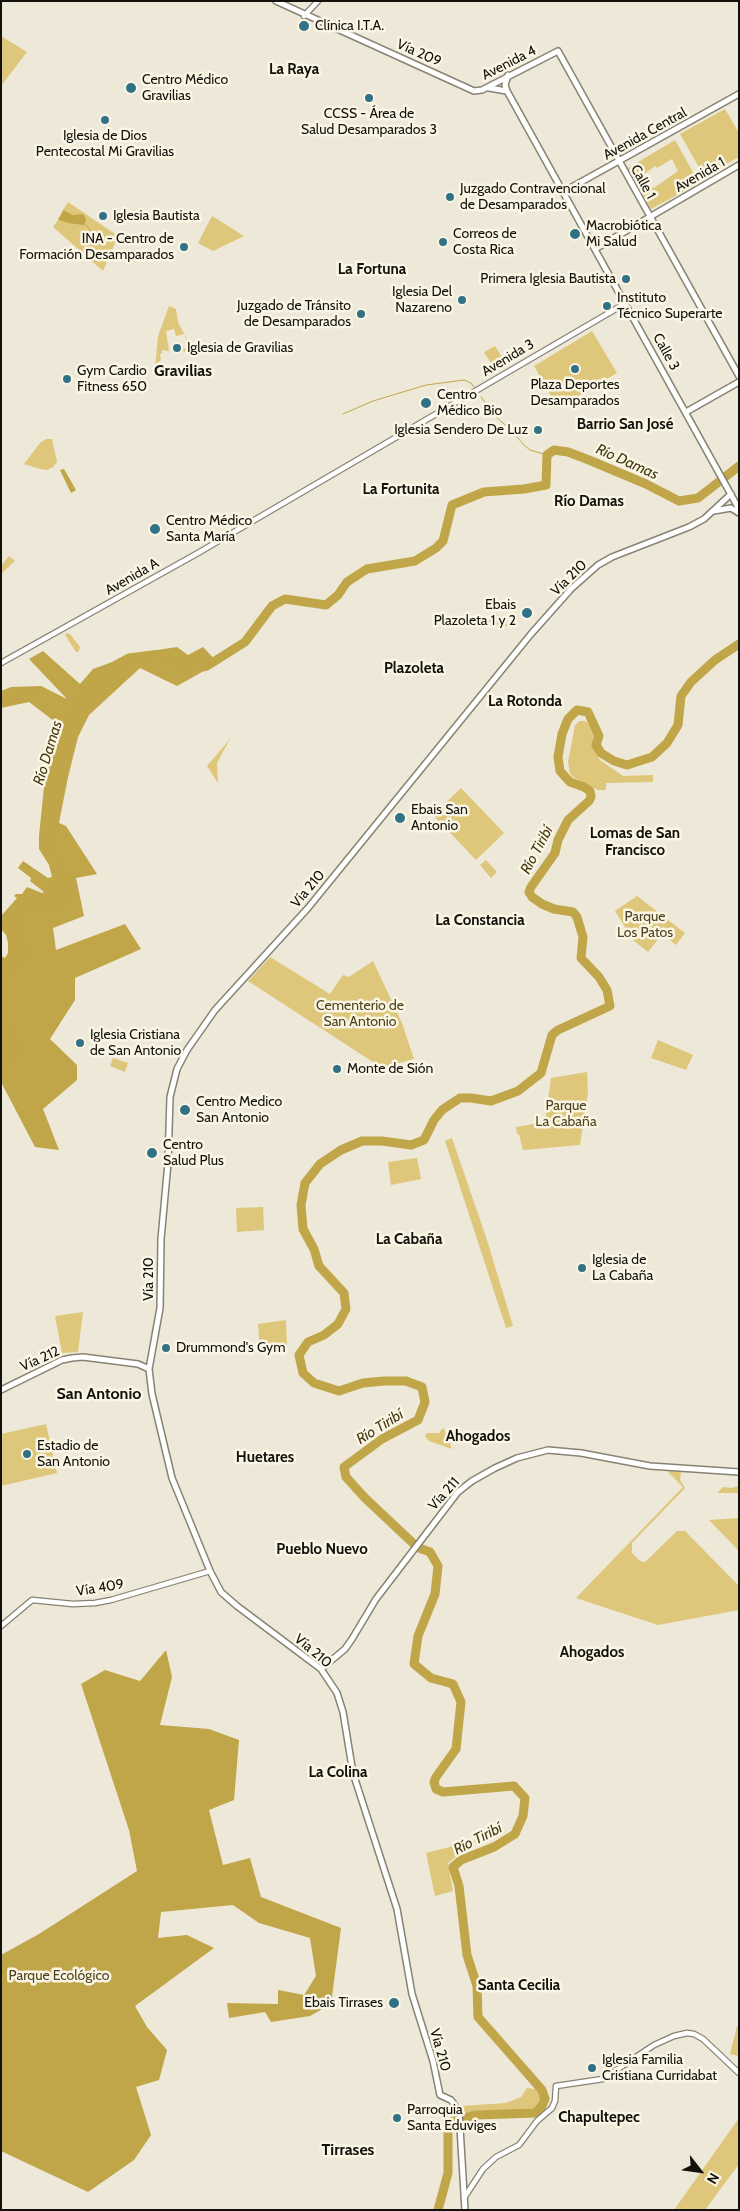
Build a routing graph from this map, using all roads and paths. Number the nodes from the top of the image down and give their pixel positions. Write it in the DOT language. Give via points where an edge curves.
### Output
graph roads {
  1 [pos="276,1"];
  2 [pos="318,1"];
  3 [pos="304,16"];
  4 [pos="558,51"];
  5 [pos="508,76"];
  6 [pos="486,88"];
  7 [pos="470,90"];
  8 [pos="507,91"];
  9 [pos="739,94"];
  10 [pos="619,162"];
  11 [pos="739,165"];
  12 [pos="563,192"];
  13 [pos="650,218"];
  14 [pos="595,249"];
  15 [pos="626,303"];
  16 [pos="739,376"];
  17 [pos="739,382"];
  18 [pos="682,404"];
  19 [pos="693,408"];
  20 [pos="686,412"];
  21 [pos="351,463"];
  22 [pos="731,494"];
  23 [pos="739,509"];
  24 [pos="713,511"];
  25 [pos="739,513"];
  26 [pos="1,663"];
  27 [pos="149,1369"];
  28 [pos="1,1390"];
  29 [pos="739,1472"];
  30 [pos="210,1571"];
  31 [pos="1,1626"];
  32 [pos="321,1669"];
  33 [pos="739,2073"];
  34 [pos="464,2198"];
  35 [pos="465,2210"];
  1 -- 3 [label="main road, Vía 209"];
  2 -- 3 [label="street"];
  3 -- 7 [label="main road, Vía 209"];
  4 -- 5 [label="main road, Avenida 4"];
  4 -- 10 [label="main road, Calle 1"];
  5 -- 6 [label="main road, Avenida 4"];
  5 -- 8 [label="main road"];
  6 -- 7 [label="main road, Avenida 4"];
  6 -- 8 [label="main road"];
  8 -- 12 [label="main road, Calle 3"];
  9 -- 10 [label="main road, Avenida Central"];
  10 -- 12 [label="main road, Avenida Central"];
  10 -- 13 [label="main road, Calle 1"];
  11 -- 13 [label="main road, Avenida 1"];
  12 -- 14 [label="main road, Calle 3"];
  13 -- 14 [label="main road, Avenida 1"];
  13 -- 16 [label="main road, Calle 1"];
  14 -- 15 [label="main road, Calle 3"];
  15 -- 18 [label="main road, Calle 3"];
  15 -- 21 [label="street, Avenida 3"];
  17 -- 19 [label="main road"];
  18 -- 19 [label="main road"];
  18 -- 20 [label="main road, Calle 3"];
  19 -- 20 [label="main road"];
  20 -- 22 [label="main road, Calle 3"];
  21 -- 26 [label="street, Avenida A"];
  22 -- 23 [label="main road, Calle 3"];
  22 -- 24 [label="main road, Vía 210"];
  24 -- 25 [label="main road" via="731,508"];
  24 -- 27 [label="main road, Vía 210" via="689,527 612,556 571,589 308,908 218,1006 197,1034 177,1069 170,1096 160,1308"];
  27 -- 28 [label="main road, Vía 212" via="138,1364 83,1356 62,1360"];
  27 -- 30 [label="main road, Vía 210" via="172,1478"];
  29 -- 32 [label="main road, Vía 211" via="650,1466 548,1450 517,1458 472,1481 458,1492 376,1599 352,1639"];
  30 -- 31 [label="street, Vía 409" via="103,1601 73,1604 32,1600"];
  30 -- 32 [label="main road, Vía 210" via="221,1592"];
  32 -- 34 [label="main road, Vía 210" via="332,1683 340,1702 349,1756 397,1908 412,1994 440,2095 451,2100 458,2111"];
  33 -- 34 [label="street" via="694,2034 674,2036 654,2045 602,2079 556,2086 552,2108 536,2121 519,2144 483,2169"];
  34 -- 35 [label="main road, Vía 210"];
}
